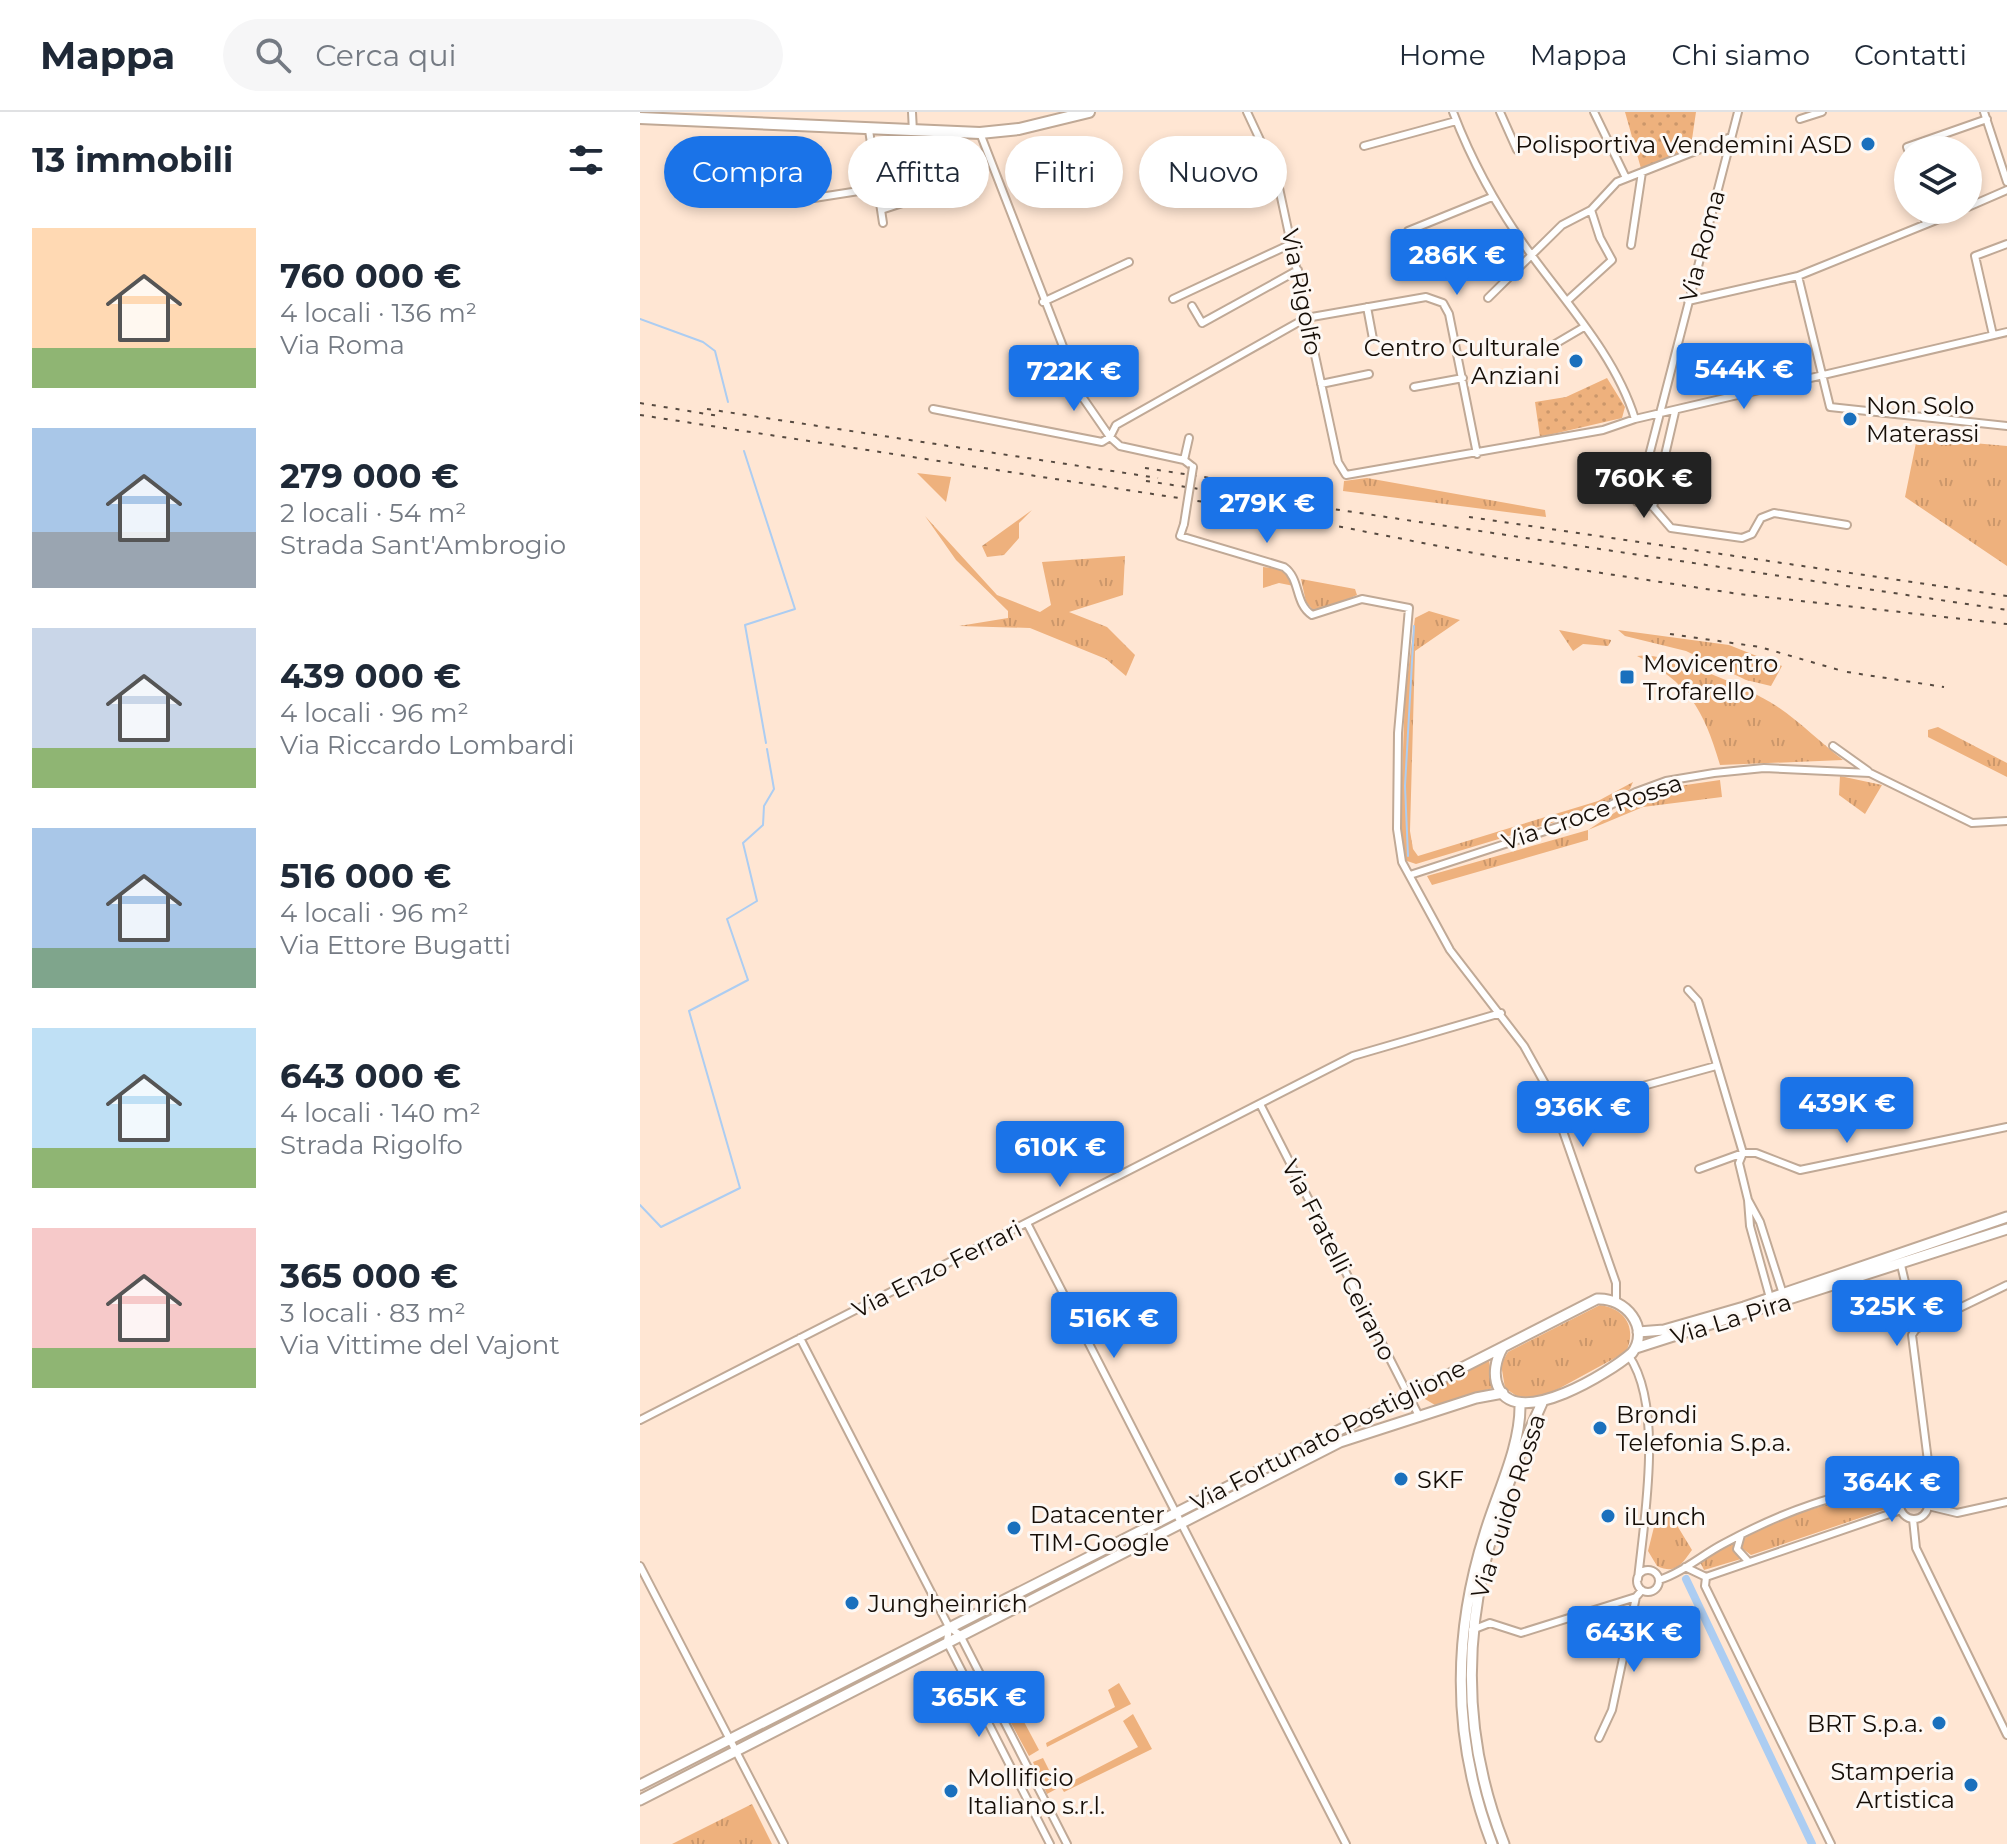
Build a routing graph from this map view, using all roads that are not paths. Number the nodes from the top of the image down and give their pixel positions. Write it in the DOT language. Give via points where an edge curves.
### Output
graph roads {
  1 [pos="912,112"];
  2 [pos="1089,112"];
  3 [pos="1247,112"];
  4 [pos="1453,112"];
  5 [pos="1500,112"];
  6 [pos="1594,112"];
  7 [pos="1738,112"];
  8 [pos="1822,112"];
  9 [pos="1062,115"];
  10 [pos="1985,115"];
  11 [pos="713,117"];
  12 [pos="640,118"];
  13 [pos="1800,119"];
  14 [pos="1456,121"];
  15 [pos="869,130"];
  16 [pos="913,132"];
  17 [pos="980,133"];
  18 [pos="870,136"];
  19 [pos="1259,136"];
  20 [pos="1936,136"];
  21 [pos="1731,137"];
  22 [pos="1364,146"];
  23 [pos="1517,150"];
  24 [pos="2004,156"];
  25 [pos="1642,172"];
  26 [pos="1626,178"];
  27 [pos="2007,182"];
  28 [pos="2007,190"];
  29 [pos="1492,197"];
  30 [pos="1982,201"];
  31 [pos="887,208"];
  32 [pos="1284,208"];
  33 [pos="881,210"];
  34 [pos="1591,210"];
  35 [pos="883,223"];
  36 [pos="1926,224"];
  37 [pos="1408,231"];
  38 [pos="1293,243"];
  39 [pos="2007,244"];
  40 [pos="1631,245"];
  41 [pos="1531,254"];
  42 [pos="1129,262"];
  43 [pos="1298,270"];
  44 [pos="1798,276"];
  45 [pos="1488,298"];
  46 [pos="1173,299"];
  47 [pos="1567,301"];
  48 [pos="1688,301"];
  49 [pos="1043,302"];
  50 [pos="1192,306"];
  51 [pos="1367,307"];
  52 [pos="1306,318"];
  53 [pos="1584,327"];
  54 [pos="2007,332"];
  55 [pos="1993,335"];
  56 [pos="1373,339"];
  57 [pos="1555,344"];
  58 [pos="1369,374"];
  59 [pos="1823,376"];
  60 [pos="1463,378"];
  61 [pos="1321,384"];
  62 [pos="1414,387"];
  63 [pos="933,409"];
  64 [pos="1675,412"];
  65 [pos="1660,414"];
  66 [pos="1635,419"];
  67 [pos="2007,426"];
  68 [pos="1110,437"];
  69 [pos="1189,438"];
  70 [pos="1477,454"];
  71 [pos="1184,460"];
  72 [pos="1653,507"];
  73 [pos="1847,525"];
  74 [pos="1833,746"];
  75 [pos="1870,773"];
  76 [pos="2007,821"];
  77 [pos="1410,875"];
  78 [pos="1688,990"];
  79 [pos="1501,1013"];
  80 [pos="1716,1066"];
  81 [pos="1260,1104"];
  82 [pos="1555,1110"];
  83 [pos="2007,1127"];
  84 [pos="1743,1153"];
  85 [pos="1699,1169"];
  86 [pos="1748,1200"];
  87 [pos="2007,1217"];
  88 [pos="1027,1223"];
  89 [pos="2007,1229"];
  90 [pos="1768,1248"];
  91 [pos="1757,1251"];
  92 [pos="1901,1265"];
  93 [pos="2007,1285"];
  94 [pos="1783,1294"];
  95 [pos="1770,1298"];
  96 [pos="1616,1302"];
  97 [pos="1916,1329"];
  98 [pos="1638,1332"];
  99 [pos="800,1338"];
  100 [pos="1503,1347"];
  101 [pos="1633,1352"];
  102 [pos="1503,1393"];
  103 [pos="1408,1394"];
  104 [pos="1542,1403"];
  105 [pos="1520,1404"];
  106 [pos="1419,1416"];
  107 [pos="640,1420"];
  108 [pos="1315,1441"];
  109 [pos="1321,1451"];
  110 [pos="1922,1493"];
  111 [pos="1904,1495"];
  112 [pos="2007,1502"];
  113 [pos="1928,1506"];
  114 [pos="1901,1510"];
  115 [pos="1174,1512"];
  116 [pos="1913,1519"];
  117 [pos="1180,1523"];
  118 [pos="1741,1535"];
  119 [pos="1642,1544"];
  120 [pos="1747,1560"];
  121 [pos="640,1566"];
  122 [pos="1685,1567"];
  123 [pos="1653,1572"];
  124 [pos="1706,1577"];
  125 [pos="1638,1579"];
  126 [pos="1659,1580"];
  127 [pos="1642,1590"];
  128 [pos="1636,1597"];
  129 [pos="949,1627"];
  130 [pos="1472,1630"];
  131 [pos="960,1635"];
  132 [pos="947,1642"];
  133 [pos="2007,1735"];
  134 [pos="1599,1738"];
  135 [pos="730,1739"];
  136 [pos="1014,1742"];
  137 [pos="1001,1749"];
  138 [pos="736,1750"];
  139 [pos="640,1785"];
  140 [pos="640,1800"];
  141 [pos="784,1844"];
  142 [pos="1050,1844"];
  143 [pos="1067,1844"];
  144 [pos="1346,1844"];
  145 [pos="1492,1844"];
  146 [pos="1504,1844"];
  147 [pos="1831,1844"];
  1 -- 16 [label="street"];
  2 -- 9 [label="main road"];
  3 -- 19 [label="street, Via Rigolfo"];
  4 -- 14 [label="street"];
  5 -- 23 [label="street"];
  6 -- 26 [label="street"];
  7 -- 21 [label="street, Via Roma"];
  8 -- 13 [label="street"];
  9 -- 17 [label="main road" via="1019,129"];
  10 -- 20 [label="street"];
  10 -- 24 [label="street"];
  11 -- 12 [label="main road"];
  11 -- 15 [label="main road"];
  14 -- 22 [label="street"];
  14 -- 29 [label="street"];
  15 -- 16 [label="main road"];
  15 -- 18 [label="street"];
  16 -- 17 [label="main road"];
  17 -- 49 [label="street"];
  21 -- 25 [label="street"];
  21 -- 48 [label="street, Via Roma"];
  24 -- 27 [label="street"];
  25 -- 26 [label="street"];
  25 -- 40 [label="street"];
  26 -- 34 [label="street"];
  28 -- 30 [label="street"];
  29 -- 37 [label="street"];
  29 -- 41 [label="street"];
  31 -- 33 [label="street"];
  32 -- 38 [label="street, Via Rigolfo"];
  33 -- 35 [label="street"];
  34 -- 41 [label="street" via="1562,225"];
  34 -- 47 [label="street" via="1612,260"];
  36 -- 44 [label="street"];
  38 -- 43 [label="street, Via Rigolfo"];
  38 -- 46 [label="street"];
  39 -- 55 [label="street" via="1975,256"];
  41 -- 45 [label="street"];
  41 -- 47 [label="street"];
  42 -- 49 [label="street"];
  43 -- 50 [label="street" via="1202,323"];
  43 -- 52 [label="street, Via Rigolfo"];
  44 -- 48 [label="street"];
  44 -- 59 [label="street"];
  47 -- 53 [label="street"];
  48 -- 65 [label="street, Via Roma"];
  49 -- 68 [label="street" via="1083,398"];
  51 -- 52 [label="street"];
  51 -- 56 [label="street"];
  51 -- 60 [label="street" via="1426,297 1443,303"];
  52 -- 61 [label="street, Via Rigolfo"];
  52 -- 68 [label="street" via="1116,425"];
  53 -- 57 [label="street"];
  53 -- 66 [label="street"];
  54 -- 55 [label="street"];
  55 -- 59 [label="street"];
  58 -- 61 [label="street"];
  59 -- 64 [label="street"];
  59 -- 67 [label="street" via="1830,407"];
  60 -- 62 [label="street"];
  60 -- 70 [label="street"];
  61 -- 70 [label="street, Via Rigolfo" via="1338,462 1346,475"];
  63 -- 68 [label="street" via="1102,442"];
  64 -- 65 [label="street"];
  64 -- 72 [label="street"];
  65 -- 66 [label="street"];
  65 -- 72 [label="street, Via Roma" via="1637,502"];
  66 -- 70 [label="street"];
  68 -- 71 [label="street" via="1120,446"];
  69 -- 71 [label="street"];
  71 -- 77 [label="street, bridge" via="1193,467 1180,536 1284,567 1312,615 1362,599 1409,608 1397,789 1402,862"];
  72 -- 73 [label="street" via="1671,528 1742,538 1752,534 1761,518 1774,513"];
  74 -- 75 [label="street"];
  75 -- 76 [label="street, Via Croce Rossa" via="1972,823"];
  75 -- 77 [label="street, Via Croce Rossa" via="1764,768 1666,781 1585,818"];
  77 -- 79 [label="street" via="1466,974"];
  78 -- 80 [label="street" via="1698,1001"];
  79 -- 81 [label="street, Via Enzo Ferrari" via="1353,1056"];
  79 -- 82 [label="street" via="1524,1046"];
  80 -- 82 [label="street"];
  80 -- 84 [label="street"];
  81 -- 88 [label="street, Via Enzo Ferrari"];
  81 -- 103 [label="street, Via Fratelli Ceirano"];
  82 -- 96 [label="street" via="1616,1283"];
  83 -- 84 [label="street" via="1800,1170"];
  84 -- 85 [label="street"];
  84 -- 86 [label="street" via="1739,1163"];
  86 -- 90 [label="street"];
  86 -- 91 [label="street"];
  87 -- 94 [label="street, Via La Pira"];
  88 -- 99 [label="street, Via Enzo Ferrari"];
  88 -- 115 [label="street"];
  89 -- 92 [label="street, Via La Pira"];
  90 -- 91 [label="street"];
  90 -- 94 [label="street"];
  91 -- 95 [label="street"];
  92 -- 97 [label="street"];
  92 -- 101 [label="street, Via La Pira"];
  93 -- 97 [label="street"];
  94 -- 95 [label="street, Via La Pira"];
  95 -- 98 [label="street, Via La Pira" via="1664,1330"];
  96 -- 98 [label="street" via="1628,1310"];
  96 -- 100 [label="street, Via Fortunato Postiglione" via="1591,1301"];
  97 -- 110 [label="street" via="1911,1342 1929,1469"];
  98 -- 101 [label="street"];
  99 -- 107 [label="street, Via Enzo Ferrari"];
  99 -- 129 [label="street"];
  100 -- 102 [label="street" via="1496,1373"];
  100 -- 103 [label="street, Via Fortunato Postiglione"];
  101 -- 104 [label="street, Via La Pira"];
  101 -- 119 [label="street" via="1647,1426 1649,1479"];
  102 -- 105 [label="street"];
  102 -- 106 [label="street, Via Fortunato Postiglione"];
  103 -- 106 [label="street, Via Fratelli Ceirano"];
  103 -- 108 [label="street, Via Fortunato Postiglione"];
  104 -- 105 [label="street"];
  104 -- 130 [label="street, Via Guido Rossa" via="1488,1555"];
  105 -- 145 [label="street, Via Guido Rossa" via="1517,1432 1473,1570 1460,1658 1466,1758"];
  106 -- 109 [label="street, Via Fortunato Postiglione"];
  108 -- 109 [label="street"];
  108 -- 115 [label="street, Via Fortunato Postiglione"];
  109 -- 117 [label="street, Via Fortunato Postiglione"];
  110 -- 111 [label="street"];
  110 -- 113 [label="street"];
  111 -- 114 [label="street"];
  111 -- 118 [label="street" via="1882,1490 1856,1493"];
  112 -- 113 [label="street" via="1957,1513"];
  113 -- 116 [label="street" via="1925,1514"];
  114 -- 116 [label="street"];
  114 -- 120 [label="street"];
  115 -- 117 [label="street"];
  115 -- 129 [label="street, Via Fortunato Postiglione"];
  116 -- 133 [label="street" via="1916,1548"];
  117 -- 131 [label="street, Via Fortunato Postiglione"];
  117 -- 144 [label="street"];
  118 -- 120 [label="street" via="1737,1549"];
  118 -- 122 [label="street"];
  119 -- 123 [label="street"];
  119 -- 125 [label="street"];
  120 -- 124 [label="street"];
  121 -- 135 [label="street"];
  122 -- 124 [label="street"];
  122 -- 126 [label="street"];
  123 -- 125 [label="street"];
  123 -- 126 [label="street"];
  124 -- 147 [label="street" via="1705,1586"];
  125 -- 127 [label="street"];
  126 -- 127 [label="street" via="1655,1590"];
  127 -- 128 [label="street"];
  128 -- 130 [label="street, Via Guido Rossa" via="1521,1633 1490,1623"];
  128 -- 134 [label="street" via="1612,1710"];
  129 -- 131 [label="street"];
  129 -- 132 [label="street"];
  129 -- 135 [label="street, Via Fortunato Postiglione"];
  130 -- 146 [label="street, Via Guido Rossa" via="1475,1755"];
  131 -- 132 [label="street, Via Fortunato Postiglione"];
  131 -- 136 [label="street"];
  132 -- 137 [label="street"];
  132 -- 138 [label="street, Via Fortunato Postiglione"];
  135 -- 138 [label="street"];
  135 -- 139 [label="street, Via Fortunato Postiglione"];
  136 -- 137 [label="street"];
  136 -- 143 [label="street"];
  137 -- 142 [label="street"];
  138 -- 140 [label="street, Via Fortunato Postiglione"];
  138 -- 141 [label="street"];
}
